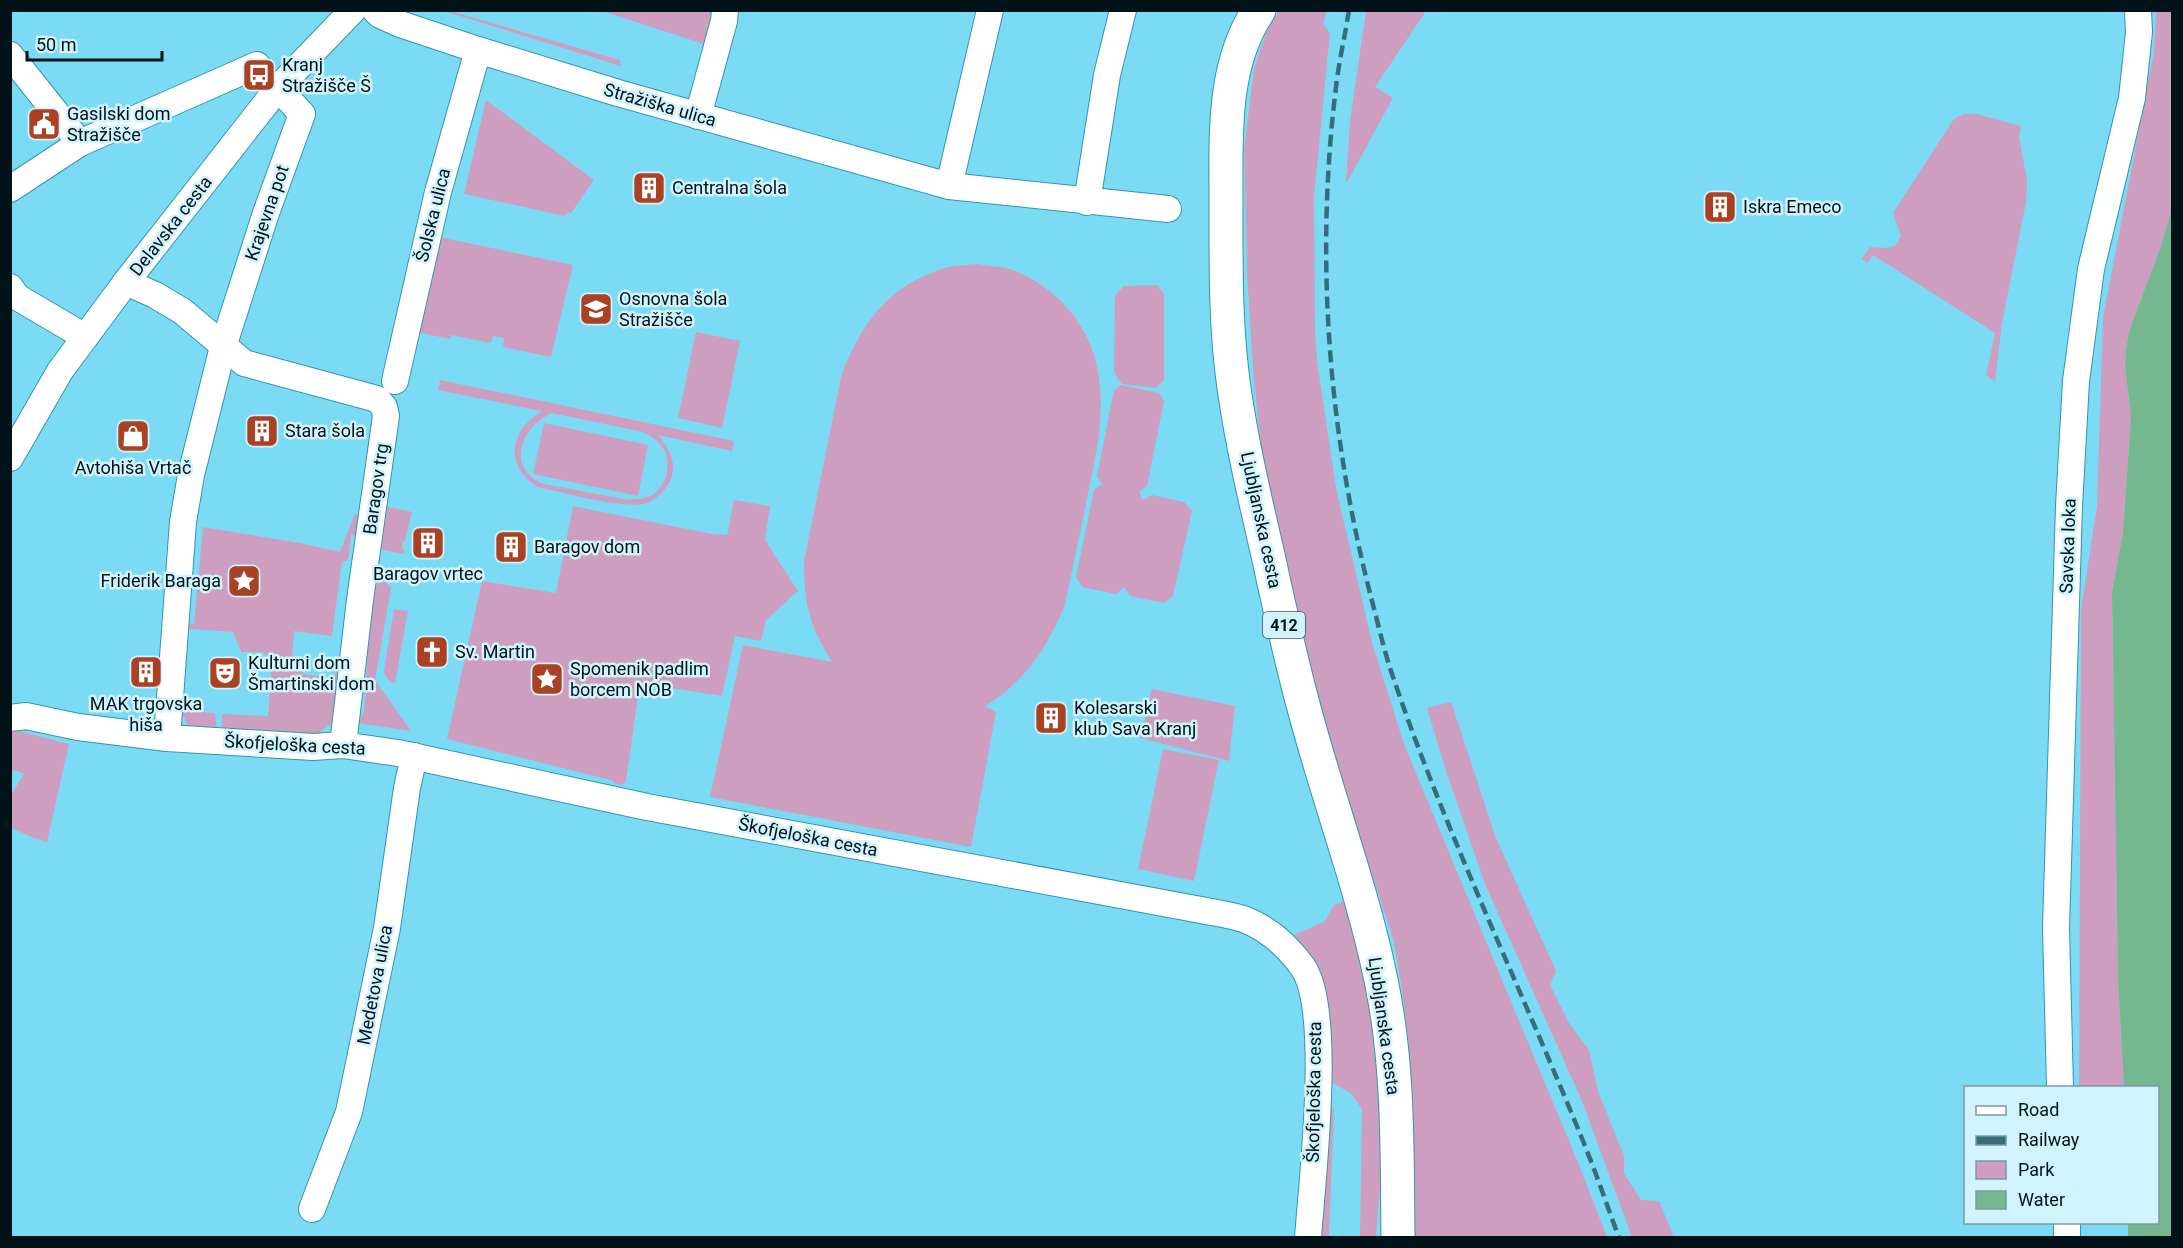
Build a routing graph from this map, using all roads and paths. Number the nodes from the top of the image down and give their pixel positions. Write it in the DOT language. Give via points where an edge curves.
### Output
graph roads {
  1 [pos="353,10"];
  2 [pos="375,10"];
  3 [pos="725,10"];
  4 [pos="990,10"];
  5 [pos="1123,10"];
  6 [pos="1259,10"];
  7 [pos="2138,10"];
  8 [pos="478,50"];
  9 [pos="10,55"];
  10 [pos="257,65"];
  11 [pos="278,88"];
  12 [pos="698,116"];
  13 [pos="80,143"];
  14 [pos="950,186"];
  15 [pos="10,189"];
  16 [pos="1087,201"];
  17 [pos="1168,209"];
  18 [pos="126,282"];
  19 [pos="10,287"];
  20 [pos="85,337"];
  21 [pos="223,347"];
  22 [pos="395,381"];
  23 [pos="10,458"];
  24 [pos="16,713"];
  25 [pos="166,738"];
  26 [pos="343,745"];
  27 [pos="414,756"];
  28 [pos="2060,1086"];
  29 [pos="312,1209"];
  30 [pos="1308,1238"];
  31 [pos="1398,1238"];
  1 -- 11 [label="street, Delavska cesta"];
  2 -- 8 [label="street, Stražiška ulica" via="400,24"];
  3 -- 12 [label="street"];
  4 -- 14 [label="street"];
  5 -- 16 [label="street" via="1107,75"];
  6 -- 31 [label="main road, Ljubljanska cesta / 412" via="1239,52 1227,123 1227,313 1233,386 1304,708 1381,981 1394,1067"];
  7 -- 28 [label="street, Savska loka" via="2132,98 2091,269 2076,381 2068,506 2056,916"];
  8 -- 12 [label="street, Stražiška ulica"];
  8 -- 22 [label="street, Šolska ulica" via="438,192"];
  9 -- 13 [label="street"];
  10 -- 13 [label="street"];
  11 -- 18 [label="street, Delavska cesta"];
  11 -- 21 [label="street, Krajevna pot" via="302,114"];
  12 -- 14 [label="street, Stražiška ulica"];
  13 -- 15 [label="street"];
  14 -- 16 [label="street, Stražiška ulica"];
  16 -- 17 [label="street, Stražiška ulica"];
  18 -- 20 [label="street, Delavska cesta"];
  18 -- 21 [label="street, Baragov trg" via="182,311"];
  19 -- 20 [label="street" via="17,297"];
  20 -- 23 [label="street, Delavska cesta" via="60,371"];
  21 -- 25 [label="street" via="183,522"];
  21 -- 26 [label="street, Baragov trg" via="244,363 377,399 384,407 386,416"];
  24 -- 25 [label="street, Škofjeloška cesta" via="78,727"];
  25 -- 26 [label="street, Škofjeloška cesta" via="313,747"];
  26 -- 27 [label="street, Škofjeloška cesta"];
  27 -- 29 [label="street, Medetova ulica" via="387,928 349,1112"];
  27 -- 30 [label="street, Škofjeloška cesta" via="647,807 1246,920 1285,946 1304,967 1313,992 1318,1089"];
}
